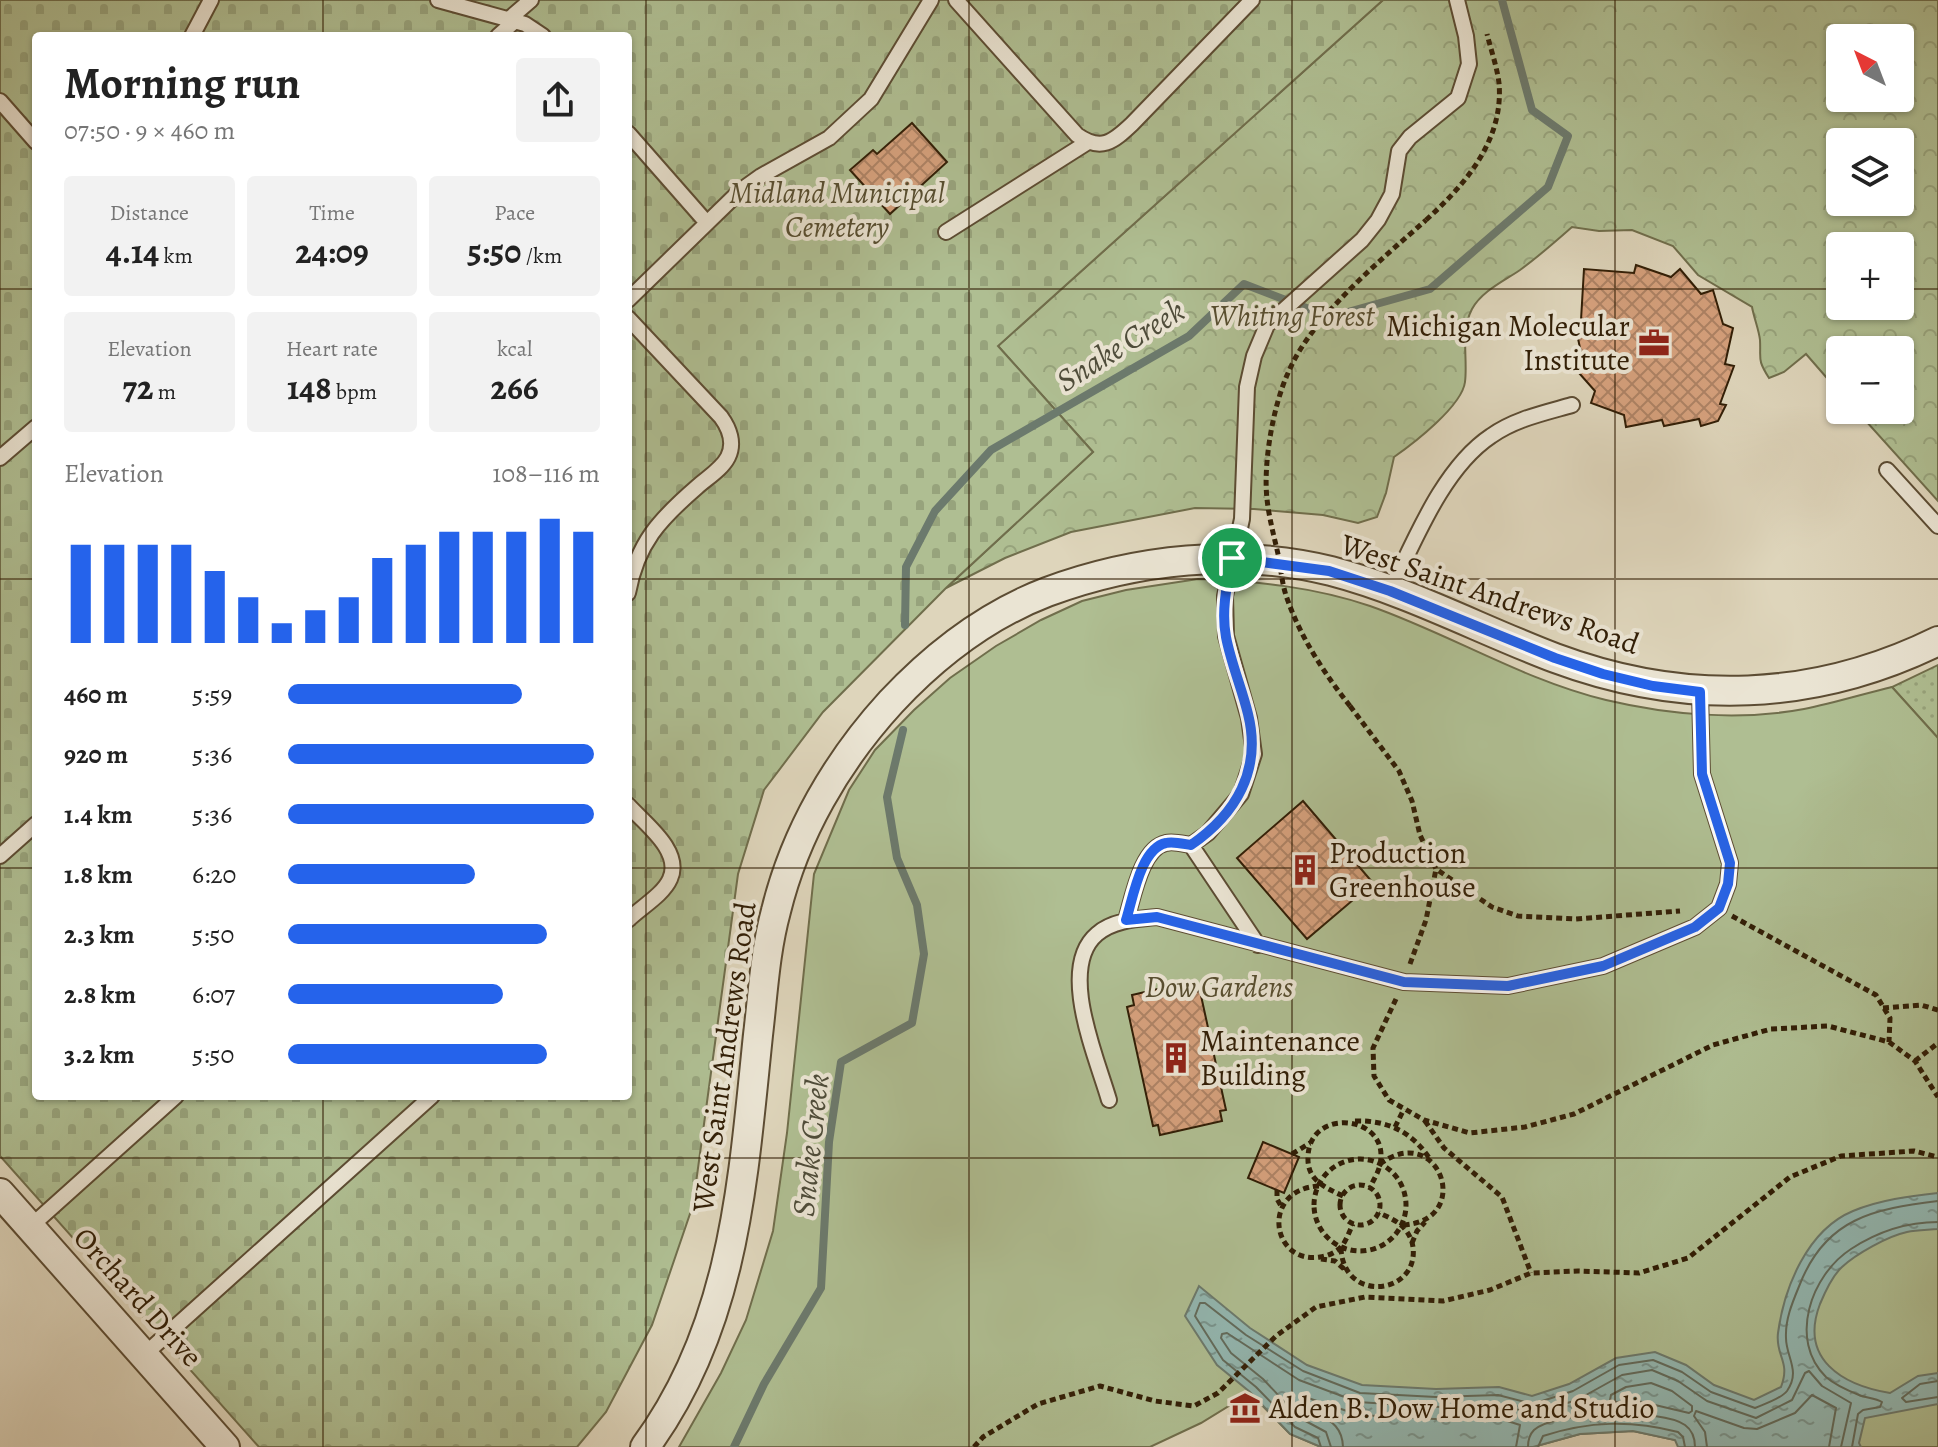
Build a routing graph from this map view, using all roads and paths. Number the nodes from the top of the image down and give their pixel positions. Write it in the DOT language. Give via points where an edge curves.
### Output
graph roads {
  1 [pos="211,0"];
  2 [pos="438,0"];
  3 [pos="531,0"];
  4 [pos="931,0"];
  5 [pos="956,0"];
  6 [pos="1252,0"];
  7 [pos="1457,0"];
  8 [pos="512,20"];
  9 [pos="1486,30"];
  10 [pos="194,32"];
  11 [pos="502,32"];
  12 [pos="537,32"];
  13 [pos="0,102"];
  14 [pos="32,138"];
  15 [pos="632,138"];
  16 [pos="1088,142"];
  17 [pos="707,223"];
  18 [pos="946,232"];
  19 [pos="632,296"];
  20 [pos="632,322"];
  21 [pos="1572,405"];
  22 [pos="32,430"];
  23 [pos="0,458"];
  24 [pos="1887,470"];
  25 [pos="1938,526"];
  26 [pos="1232,558"];
  27 [pos="632,576"];
  28 [pos="1390,591"];
  29 [pos="1938,641"];
  30 [pos="1700,692"];
  31 [pos="632,809"];
  32 [pos="32,828"];
  33 [pos="1191,845"];
  34 [pos="0,856"];
  35 [pos="1436,869"];
  36 [pos="1719,908"];
  37 [pos="632,916"];
  38 [pos="1126,920"];
  39 [pos="1258,945"];
  40 [pos="1404,982"];
  41 [pos="1883,1008"];
  42 [pos="1938,1010"];
  43 [pos="1889,1042"];
  44 [pos="1938,1043"];
  45 [pos="1915,1061"];
  46 [pos="1938,1097"];
  47 [pos="172,1100"];
  48 [pos="428,1100"];
  49 [pos="1109,1100"];
  50 [pos="1404,1109"];
  51 [pos="1424,1120"];
  52 [pos="1350,1121"];
  53 [pos="1395,1127"];
  54 [pos="1311,1143"];
  55 [pos="1292,1154"];
  56 [pos="1938,1157"];
  57 [pos="1431,1160"];
  58 [pos="1380,1164"];
  59 [pos="1320,1186"];
  60 [pos="1370,1188"];
  61 [pos="1277,1190"];
  62 [pos="0,1193"];
  63 [pos="1343,1196"];
  64 [pos="1282,1207"];
  65 [pos="1379,1213"];
  66 [pos="1428,1219"];
  67 [pos="1353,1224"];
  68 [pos="1402,1225"];
  69 [pos="30,1227"];
  70 [pos="1412,1244"];
  71 [pos="1341,1247"];
  72 [pos="1316,1258"];
  73 [pos="1346,1271"];
  74 [pos="1531,1273"];
  75 [pos="144,1355"];
  76 [pos="225,1447"];
  77 [pos="645,1447"];
  78 [pos="974,1447"];
  1 -- 10 [label="lane"];
  2 -- 8 [label="lane"];
  3 -- 8 [label="lane"];
  4 -- 17 [label="lane" via="871,99 829,138 761,176"];
  5 -- 16 [label="lane"];
  6 -- 16 [label="lane" via="1116,139"];
  7 -- 26 [label="lane" via="1469,64 1458,98 1410,137 1399,151 1392,194 1378,220 1267,325 1254,356 1247,387 1242,519"];
  8 -- 11 [label="lane"];
  8 -- 12 [label="lane"];
  9 -- 35 [label="path, bridge" via="1499,83 1491,133 1469,176 1340,299 1309,339 1288,373 1268,459 1267,497 1294,618 1330,682 1399,771"];
  13 -- 14 [label="lane"];
  15 -- 17 [label="lane"];
  16 -- 18 [label="lane"];
  17 -- 19 [label="lane"];
  20 -- 27 [label="lane" via="721,417 731,444 720,467 647,541"];
  21 -- 28 [label="lane" via="1517,421 1489,436 1459,464"];
  22 -- 23 [label="lane"];
  24 -- 25 [label="lane"];
  26 -- 28 [label="street, West Saint Andrews Road" via="1329,571"];
  26 -- 33 [label="lane" via="1225,596 1226,636 1254,754 1241,794"];
  26 -- 77 [label="street, West Saint Andrews Road" via="1137,567 1089,578 999,614 912,680 850,752 812,813 775,913 739,1211 720,1290 687,1376"];
  28 -- 30 [label="street, West Saint Andrews Road" via="1603,674"];
  29 -- 30 [label="street, West Saint Andrews Road" via="1900,660 1849,675 1749,691"];
  30 -- 36 [label="lane" via="1702,774 1730,863"];
  31 -- 37 [label="lane" via="666,846 672,869 669,881"];
  32 -- 34 [label="lane"];
  33 -- 38 [label="lane" via="1167,842 1152,850"];
  33 -- 39 [label="lane"];
  35 -- 36 [label="path" via="1492,907 1518,916 1575,919"];
  35 -- 40 [label="path" via="1426,920"];
  36 -- 40 [label="lane" via="1695,927 1603,966 1508,986"];
  36 -- 41 [label="path" via="1876,995"];
  38 -- 39 [label="lane" via="1157,917"];
  38 -- 49 [label="lane" via="1097,934 1080,961 1079,995"];
  39 -- 40 [label="lane"];
  40 -- 50 [label="path" via="1373,1048 1374,1076 1389,1100"];
  41 -- 42 [label="path" via="1921,1005"];
  41 -- 43 [label="path" via="1890,1018"];
  43 -- 45 [label="path"];
  43 -- 51 [label="path" via="1828,1026 1771,1029 1713,1045 1574,1114 1549,1121 1470,1133"];
  44 -- 45 [label="path"];
  45 -- 46 [label="path"];
  47 -- 69 [label="lane"];
  48 -- 75 [label="lane"];
  50 -- 51 [label="path"];
  50 -- 53 [label="path"];
  51 -- 74 [label="path" via="1444,1148 1502,1197"];
  52 -- 53 [label="path" via="1373,1120"];
  52 -- 54 [label="path" via="1323,1128"];
  52 -- 58 [label="path" via="1374,1136"];
  53 -- 57 [label="path"];
  54 -- 55 [label="path"];
  54 -- 59 [label="path" via="1308,1163"];
  56 -- 74 [label="path" via="1914,1151 1841,1156 1790,1177 1688,1258 1639,1273"];
  57 -- 58 [label="path" via="1405,1152"];
  57 -- 66 [label="path" via="1444,1184 1443,1197"];
  58 -- 59 [label="path" via="1340,1164"];
  58 -- 60 [label="path"];
  58 -- 68 [label="path" via="1403,1187 1407,1206"];
  59 -- 63 [label="path"];
  59 -- 64 [label="path" via="1294,1191"];
  59 -- 71 [label="path" via="1315,1213 1322,1231"];
  60 -- 63 [label="path" via="1356,1186"];
  60 -- 65 [label="path" via="1379,1199"];
  61 -- 64 [label="path"];
  62 -- 69 [label="street, Orchard Drive"];
  63 -- 67 [label="path" via="1342,1212"];
  64 -- 72 [label="path" via="1282,1239 1303,1257"];
  65 -- 67 [label="path" via="1369,1223"];
  65 -- 68 [label="path"];
  66 -- 68 [label="path"];
  66 -- 70 [label="path"];
  67 -- 71 [label="path"];
  68 -- 70 [label="path"];
  68 -- 71 [label="path" via="1391,1241 1373,1250"];
  69 -- 75 [label="street, Orchard Drive"];
  70 -- 73 [label="path" via="1411,1264 1392,1284 1366,1286"];
  71 -- 72 [label="path"];
  71 -- 73 [label="path"];
  72 -- 73 [label="path" via="1335,1261"];
  74 -- 78 [label="path" via="1443,1301 1365,1297 1316,1307 1276,1336 1218,1393 1194,1406 1100,1386 1038,1404"];
  75 -- 76 [label="street, Orchard Drive"];
}
